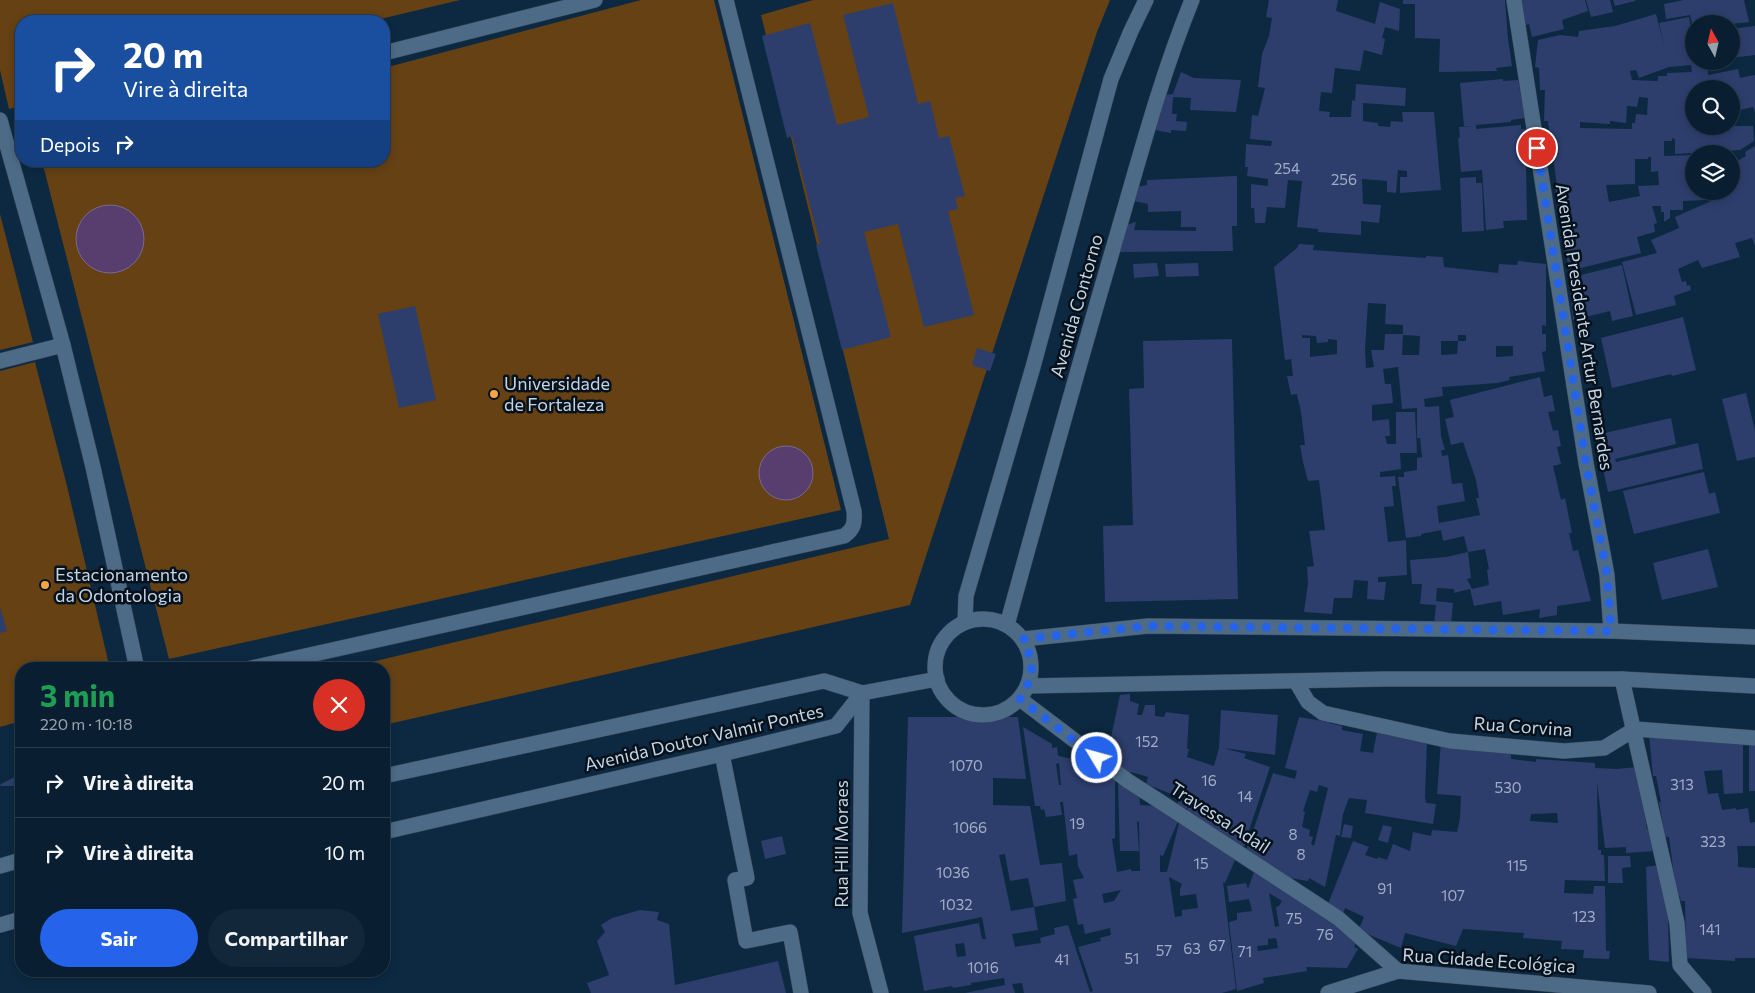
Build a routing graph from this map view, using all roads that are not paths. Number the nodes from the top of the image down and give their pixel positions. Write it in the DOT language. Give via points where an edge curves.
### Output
graph roads {
  1 [pos="595,0"];
  2 [pos="726,0"];
  3 [pos="1146,0"];
  4 [pos="1192,0"];
  5 [pos="1514,0"];
  6 [pos="390,51"];
  7 [pos="0,120"];
  8 [pos="14,145"];
  9 [pos="19,167"];
  10 [pos="63,345"];
  11 [pos="0,360"];
  12 [pos="965,622"];
  13 [pos="1007,624"];
  14 [pos="1611,631"];
  15 [pos="1755,637"];
  16 [pos="1023,639"];
  17 [pos="135,662"];
  18 [pos="278,662"];
  19 [pos="937,679"];
  20 [pos="1622,679"];
  21 [pos="1298,685"];
  22 [pos="1755,686"];
  23 [pos="862,693"];
  24 [pos="1024,693"];
  25 [pos="1634,729"];
  26 [pos="1755,738"];
  27 [pos="722,754"];
  28 [pos="390,775"];
  29 [pos="390,831"];
  30 [pos="15,862"];
  31 [pos="0,866"];
  32 [pos="15,921"];
  33 [pos="0,925"];
  34 [pos="1398,971"];
  35 [pos="801,993"];
  36 [pos="881,993"];
  37 [pos="1328,993"];
  38 [pos="1649,993"];
  39 [pos="1704,993"];
  1 -- 6 [label="street"];
  2 -- 18 [label="street" via="854,511 852,530 844,536"];
  3 -- 12 [label="street, Avenida Contorno" via="1111,79 1033,367 966,596"];
  4 -- 13 [label="street, Avenida Contorno" via="1175,41 1136,171"];
  5 -- 14 [label="street, Avenida Presidente Artur Bernardes" via="1586,463 1607,575"];
  7 -- 8 [label="street"];
  9 -- 10 [label="street"];
  10 -- 11 [label="street"];
  10 -- 17 [label="street"];
  12 -- 13 [label="street" via="986,619"];
  12 -- 19 [label="street" via="947,635 936,654"];
  13 -- 16 [label="street"];
  14 -- 15 [label="street"];
  14 -- 16 [label="street" via="1148,626"];
  16 -- 24 [label="street" via="1032,659 1031,680"];
  19 -- 23 [label="street"];
  19 -- 24 [label="street" via="944,696 960,710 981,716 1002,712"];
  20 -- 22 [label="street"];
  20 -- 24 [label="street" via="1376,679"];
  20 -- 25 [label="street"];
  21 -- 25 [label="street, Rua Corvina" via="1308,702 1323,712 1450,741 1564,751 1604,748"];
  23 -- 27 [label="street, Avenida Doutor Valmir Pontes" via="836,726"];
  23 -- 28 [label="street, Avenida Doutor Valmir Pontes" via="824,681"];
  23 -- 36 [label="street, Rua Hill Moraes" via="860,913"];
  24 -- 34 [label="street, Travessa Adail" via="1128,782 1338,918"];
  25 -- 26 [label="street"];
  25 -- 39 [label="street" via="1677,923 1680,966"];
  27 -- 29 [label="street, Avenida Doutor Valmir Pontes"];
  27 -- 35 [label="street" via="747,878 735,880 746,940 790,932"];
  30 -- 31 [label="street"];
  32 -- 33 [label="street"];
  34 -- 37 [label="street, Rua Cidade Ecológica"];
  34 -- 38 [label="street, Rua Cidade Ecológica"];
}
